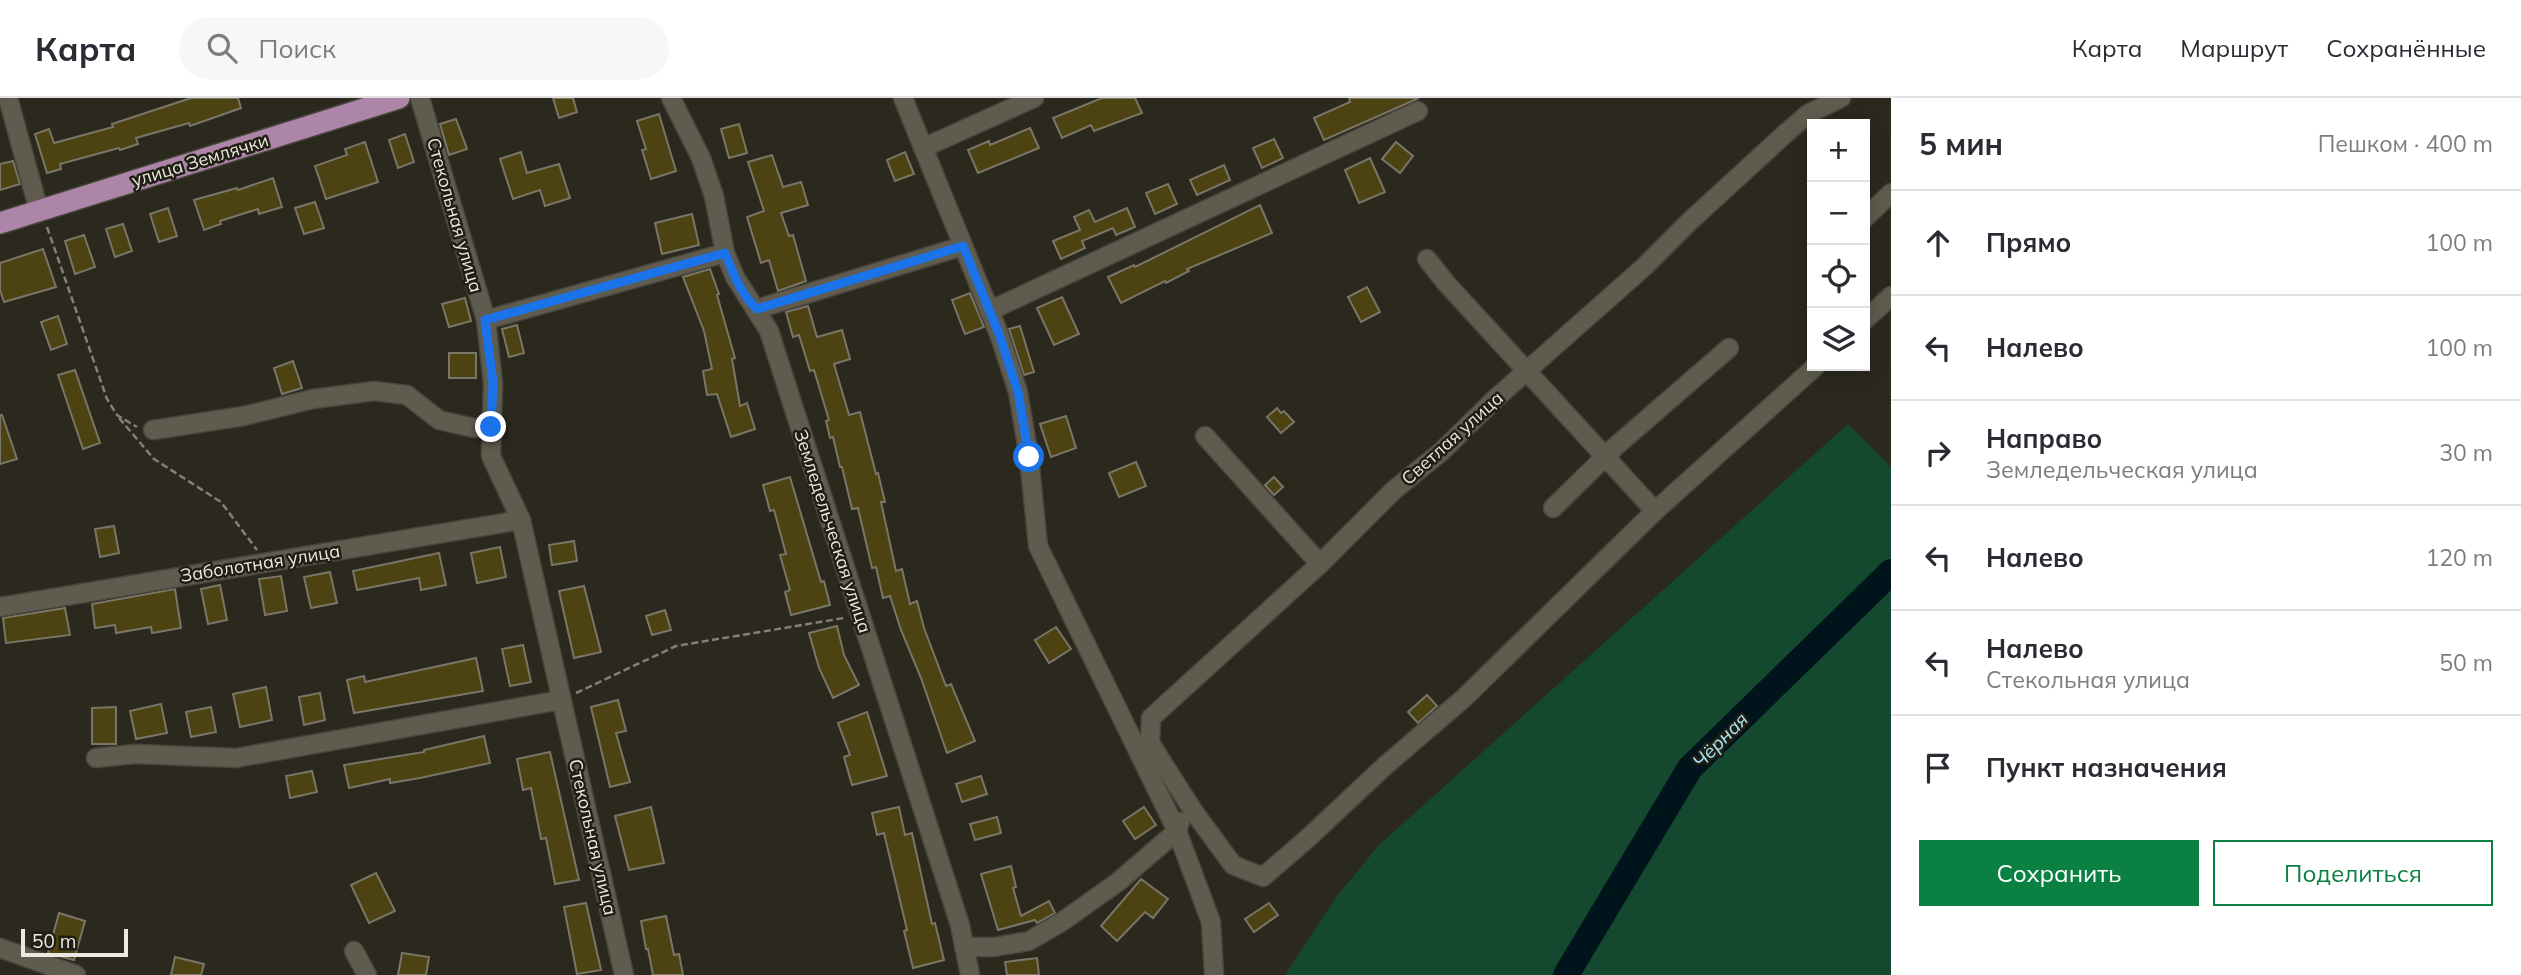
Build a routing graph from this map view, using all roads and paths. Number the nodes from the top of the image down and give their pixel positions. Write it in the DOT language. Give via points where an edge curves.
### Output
graph roads {
  1 [pos="8,98"];
  2 [pos="399,98"];
  3 [pos="420,98"];
  4 [pos="671,98"];
  5 [pos="903,98"];
  6 [pos="1034,98"];
  7 [pos="1842,98"];
  8 [pos="1418,111"];
  9 [pos="923,148"];
  10 [pos="1891,194"];
  11 [pos="1870,213"];
  12 [pos="43,219"];
  13 [pos="0,223"];
  14 [pos="963,246"];
  15 [pos="725,253"];
  16 [pos="1427,259"];
  17 [pos="1891,296"];
  18 [pos="757,309"];
  19 [pos="989,311"];
  20 [pos="1870,315"];
  21 [pos="485,320"];
  22 [pos="1729,348"];
  23 [pos="1527,370"];
  24 [pos="1810,371"];
  25 [pos="117,415"];
  26 [pos="491,427"];
  27 [pos="153,430"];
  28 [pos="1205,436"];
  29 [pos="1604,456"];
  30 [pos="1553,508"];
  31 [pos="1655,511"];
  32 [pos="521,520"];
  33 [pos="266,562"];
  34 [pos="1320,564"];
  35 [pos="0,607"];
  36 [pos="861,615"];
  37 [pos="561,700"];
  38 [pos="96,758"];
  39 [pos="1194,812"];
  40 [pos="1177,831"];
  41 [pos="964,947"];
  42 [pos="0,948"];
  43 [pos="354,951"];
  44 [pos="76,975"];
  45 [pos="367,975"];
  46 [pos="624,975"];
  47 [pos="970,975"];
  48 [pos="1214,975"];
  1 -- 12 [label="street"];
  2 -- 12 [label="main road, улица Землячки"];
  3 -- 21 [label="street, Стекольная улица"];
  4 -- 15 [label="street, Земледельческая улица" via="714,196"];
  5 -- 9 [label="street"];
  6 -- 9 [label="street"];
  7 -- 23 [label="street, Светлая улица" via="1808,114"];
  8 -- 19 [label="street"];
  9 -- 14 [label="street"];
  10 -- 11 [label="street"];
  12 -- 13 [label="main road, улица Землячки"];
  12 -- 25 [label="path" via="107,399"];
  14 -- 18 [label="street"];
  14 -- 19 [label="street"];
  15 -- 18 [label="street, Земледельческая улица"];
  15 -- 21 [label="street"];
  16 -- 23 [label="street"];
  17 -- 20 [label="street"];
  18 -- 36 [label="street, Земледельческая улица" via="769,331"];
  19 -- 40 [label="street" via="1018,392 1038,547"];
  21 -- 26 [label="street, Стекольная улица" via="493,383"];
  22 -- 29 [label="street"];
  23 -- 29 [label="street"];
  23 -- 34 [label="street, Светлая улица" via="1442,451 1394,489"];
  24 -- 31 [label="street, Светлая улица"];
  25 -- 27 [label="path" via="143,431"];
  25 -- 33 [label="path" via="154,459 221,502"];
  26 -- 27 [label="street" via="439,420 407,395 374,391"];
  26 -- 32 [label="street, Стекольная улица" via="491,456"];
  28 -- 34 [label="street"];
  29 -- 30 [label="street"];
  29 -- 31 [label="street"];
  31 -- 39 [label="street, Светлая улица" via="1464,698 1263,877 1233,865"];
  32 -- 33 [label="street, Заболотная улица"];
  32 -- 37 [label="street, Стекольная улица"];
  33 -- 35 [label="street, Заболотная улица"];
  34 -- 39 [label="street, Светлая улица" via="1151,718 1150,743"];
  36 -- 37 [label="path" via="676,646"];
  36 -- 41 [label="street, Земледельческая улица" via="961,925"];
  37 -- 38 [label="street" via="236,758 135,754"];
  37 -- 46 [label="street, Стекольная улица"];
  39 -- 40 [label="street" via="1181,816"];
  40 -- 41 [label="street" via="1118,881 1030,941"];
  40 -- 48 [label="street" via="1211,922"];
  41 -- 47 [label="street, Земледельческая улица"];
  42 -- 44 [label="street"];
  43 -- 45 [label="street"];
}
